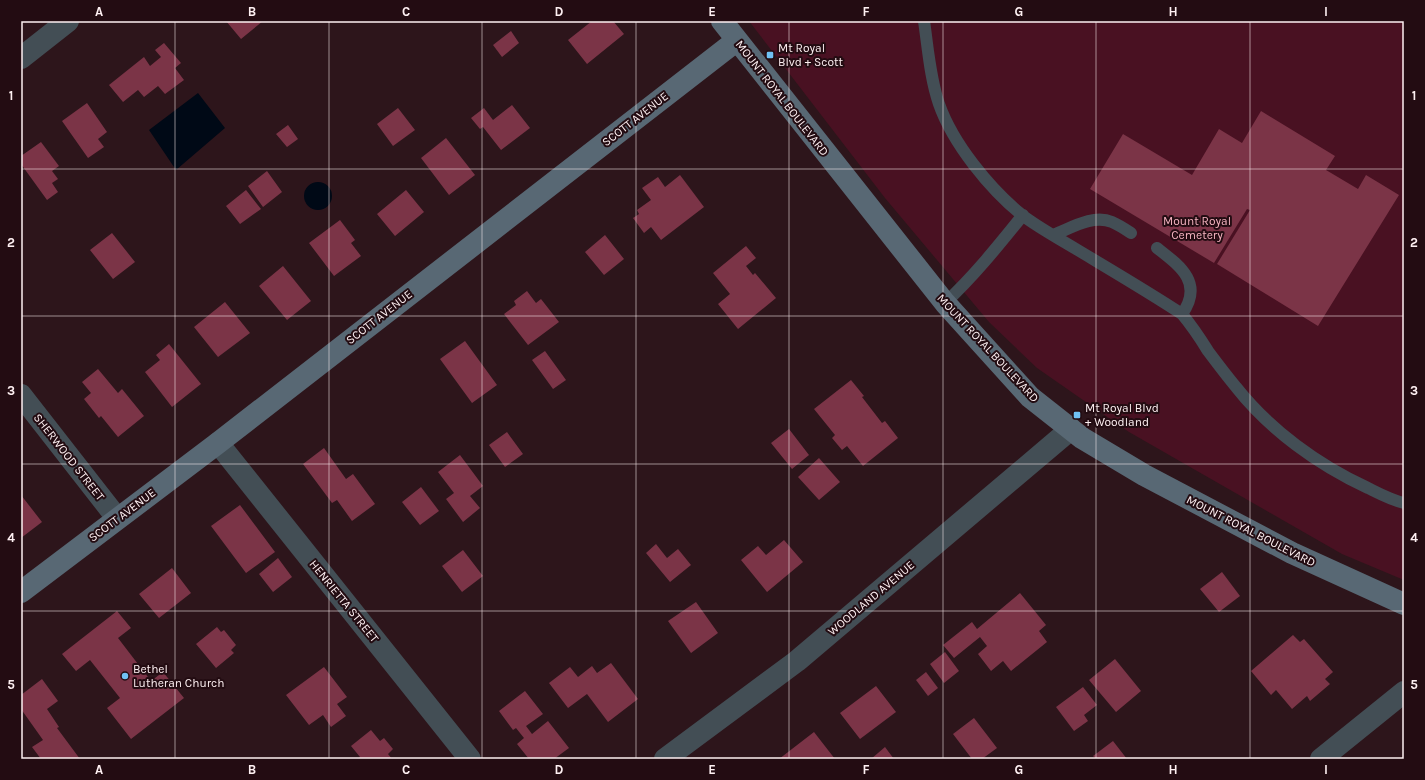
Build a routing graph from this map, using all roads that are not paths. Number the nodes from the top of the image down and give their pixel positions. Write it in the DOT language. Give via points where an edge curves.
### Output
graph roads {
  1 [pos="68,21"];
  2 [pos="722,21"];
  3 [pos="924,21"];
  4 [pos="736,41"];
  5 [pos="21,58"];
  6 [pos="1022,215"];
  7 [pos="1131,233"];
  8 [pos="1053,235"];
  9 [pos="1156,248"];
  10 [pos="945,303"];
  11 [pos="1182,314"];
  12 [pos="21,396"];
  13 [pos="1071,429"];
  14 [pos="218,442"];
  15 [pos="1404,503"];
  16 [pos="117,518"];
  17 [pos="21,592"];
  18 [pos="1404,604"];
  19 [pos="1404,692"];
  20 [pos="470,759"];
  21 [pos="665,759"];
  22 [pos="1321,759"];
  1 -- 5 [label="street"];
  2 -- 4 [label="main road, MOUNT ROYAL BOULEVARD"];
  3 -- 6 [label="lane" via="933,83 948,126 974,164"];
  4 -- 10 [label="main road, MOUNT ROYAL BOULEVARD"];
  4 -- 14 [label="main road, SCOTT AVENUE"];
  6 -- 8 [label="lane"];
  6 -- 10 [label="lane" via="988,259"];
  7 -- 8 [label="lane" via="1101,219 1090,220"];
  8 -- 11 [label="lane"];
  9 -- 11 [label="lane" via="1180,267 1187,277 1190,295"];
  10 -- 13 [label="main road, MOUNT ROYAL BOULEVARD" via="1030,397"];
  11 -- 15 [label="lane" via="1193,326 1221,369 1264,418 1325,465 1361,485"];
  12 -- 16 [label="street, SHERWOOD STREET"];
  13 -- 18 [label="main road, MOUNT ROYAL BOULEVARD" via="1096,447 1189,499 1292,553"];
  13 -- 21 [label="street, WOODLAND AVENUE" via="797,661"];
  14 -- 16 [label="main road, SCOTT AVENUE"];
  14 -- 20 [label="street, HENRIETTA STREET"];
  16 -- 17 [label="main road, SCOTT AVENUE"];
  19 -- 22 [label="street"];
}
